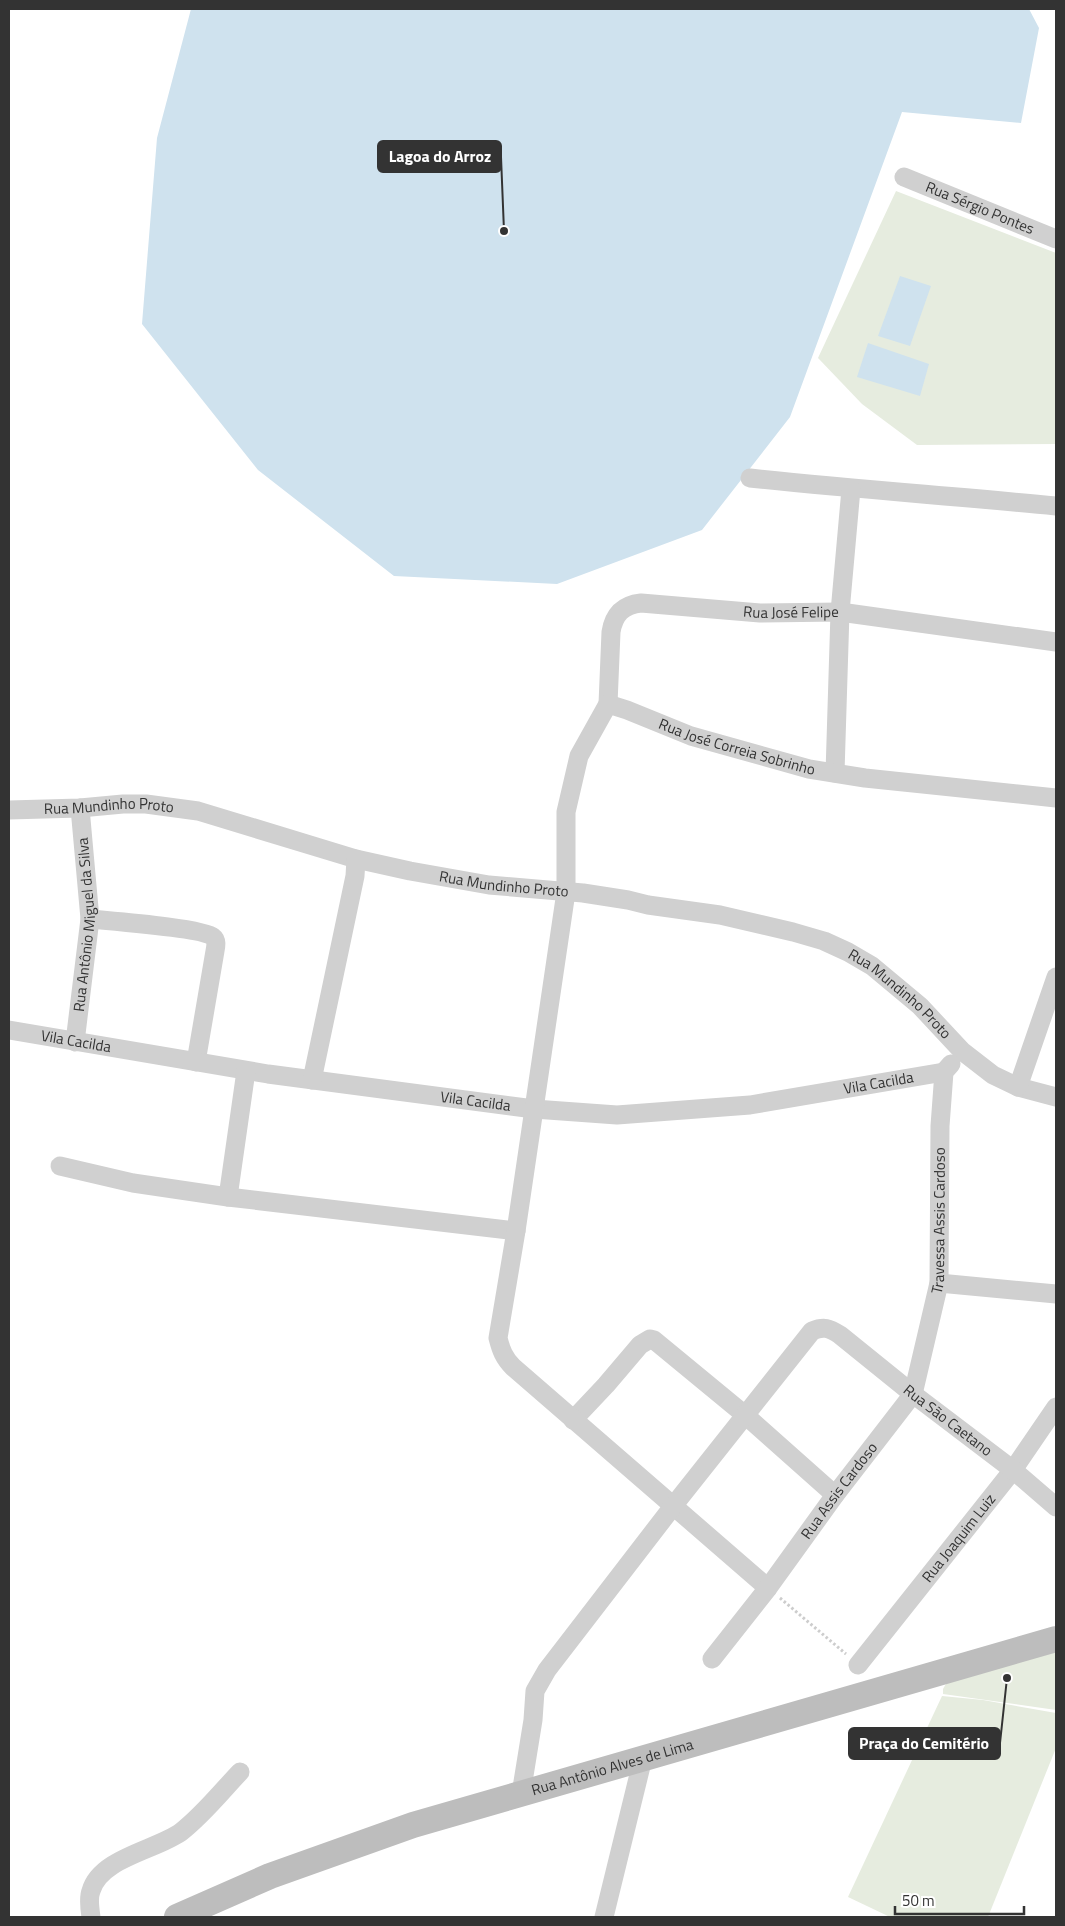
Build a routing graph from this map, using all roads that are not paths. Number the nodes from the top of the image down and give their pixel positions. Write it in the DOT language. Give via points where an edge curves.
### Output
graph roads {
  1 [pos="904,177"];
  2 [pos="1056,239"];
  3 [pos="750,478"];
  4 [pos="851,489"];
  5 [pos="1056,506"];
  6 [pos="840,612"];
  7 [pos="1056,642"];
  8 [pos="608,704"];
  9 [pos="835,773"];
  10 [pos="1056,798"];
  11 [pos="80,808"];
  12 [pos="9,810"];
  13 [pos="356,859"];
  14 [pos="566,888"];
  15 [pos="90,919"];
  16 [pos="1056,977"];
  17 [pos="9,1030"];
  18 [pos="75,1042"];
  19 [pos="962,1052"];
  20 [pos="196,1062"];
  21 [pos="246,1071"];
  22 [pos="944,1072"];
  23 [pos="312,1080"];
  24 [pos="1018,1087"];
  25 [pos="1056,1097"];
  26 [pos="534,1109"];
  27 [pos="60,1166"];
  28 [pos="228,1197"];
  29 [pos="516,1231"];
  30 [pos="938,1283"];
  31 [pos="1056,1294"];
  32 [pos="913,1394"];
  33 [pos="1056,1407"];
  34 [pos="745,1415"];
  35 [pos="573,1420"];
  36 [pos="1014,1470"];
  37 [pos="835,1495"];
  38 [pos="674,1505"];
  39 [pos="1056,1507"];
  40 [pos="768,1588"];
  41 [pos="1054,1636"];
  42 [pos="712,1659"];
  43 [pos="858,1665"];
  44 [pos="643,1758"];
  45 [pos="240,1772"];
  46 [pos="521,1794"];
  47 [pos="91,1917"];
  48 [pos="177,1917"];
  49 [pos="604,1917"];
  1 -- 2 [label="street, Rua Sérgio Pontes"];
  3 -- 4 [label="street"];
  4 -- 5 [label="street"];
  4 -- 6 [label="street"];
  6 -- 7 [label="street, Rua José Felipe"];
  6 -- 8 [label="street, Rua José Felipe" via="760,613 631,604 624,607 613,622"];
  6 -- 9 [label="street"];
  8 -- 9 [label="street, Rua José Correia Sobrinho" via="691,736 809,769"];
  8 -- 14 [label="street" via="579,756 566,812"];
  9 -- 10 [label="street, Rua José Correia Sobrinho"];
  11 -- 12 [label="street, Rua Mundinho Proto"];
  11 -- 13 [label="street, Rua Mundinho Proto" via="146,804 198,810"];
  11 -- 15 [label="street, Rua Antônio Miguel da Silva"];
  13 -- 14 [label="street, Rua Mundinho Proto" via="489,885"];
  13 -- 23 [label="street"];
  14 -- 19 [label="street, Rua Mundinho Proto" via="648,905 720,915 824,941 872,966 920,1006"];
  14 -- 26 [label="street"];
  15 -- 18 [label="street, Rua Antônio Miguel da Silva"];
  15 -- 20 [label="street" via="206,932 216,941"];
  16 -- 24 [label="street"];
  17 -- 18 [label="street, Vila Cacilda"];
  18 -- 20 [label="street, Vila Cacilda"];
  19 -- 22 [label="street"];
  19 -- 24 [label="street, Rua Mundinho Proto" via="993,1075"];
  20 -- 21 [label="street, Vila Cacilda"];
  21 -- 23 [label="street, Vila Cacilda"];
  21 -- 28 [label="street"];
  22 -- 26 [label="street, Vila Cacilda" via="750,1105 617,1115"];
  22 -- 30 [label="street, Travessa Assis Cardoso"];
  23 -- 26 [label="street, Vila Cacilda"];
  24 -- 25 [label="street, Rua Mundinho Proto"];
  26 -- 29 [label="street"];
  27 -- 28 [label="street" via="133,1183"];
  28 -- 29 [label="street"];
  29 -- 35 [label="street" via="498,1338 501,1350 513,1367"];
  30 -- 31 [label="street"];
  30 -- 32 [label="street, Travessa Assis Cardoso"];
  32 -- 34 [label="street, Rua São Caetano" via="827,1327 812,1331"];
  32 -- 36 [label="street, Rua São Caetano"];
  32 -- 37 [label="street, Rua Assis Cardoso"];
  33 -- 36 [label="street, Rua Joaquim Luiz"];
  34 -- 35 [label="street" via="666,1348 650,1339 640,1345"];
  34 -- 37 [label="street"];
  34 -- 38 [label="street"];
  35 -- 38 [label="street"];
  36 -- 39 [label="street, Rua São Caetano"];
  36 -- 43 [label="street, Rua Joaquim Luiz"];
  37 -- 40 [label="street, Rua Assis Cardoso"];
  38 -- 40 [label="street"];
  38 -- 46 [label="street" via="547,1670 535,1691"];
  40 -- 42 [label="street, Rua Assis Cardoso"];
  41 -- 44 [label="main road, Rua Antônio Alves de Lima"];
  44 -- 46 [label="main road, Rua Antônio Alves de Lima"];
  44 -- 49 [label="street"];
  45 -- 47 [label="street" via="182,1831 167,1841 121,1860 99,1875 90,1891"];
  46 -- 48 [label="main road, Rua Antônio Alves de Lima" via="413,1825 270,1876"];
}
